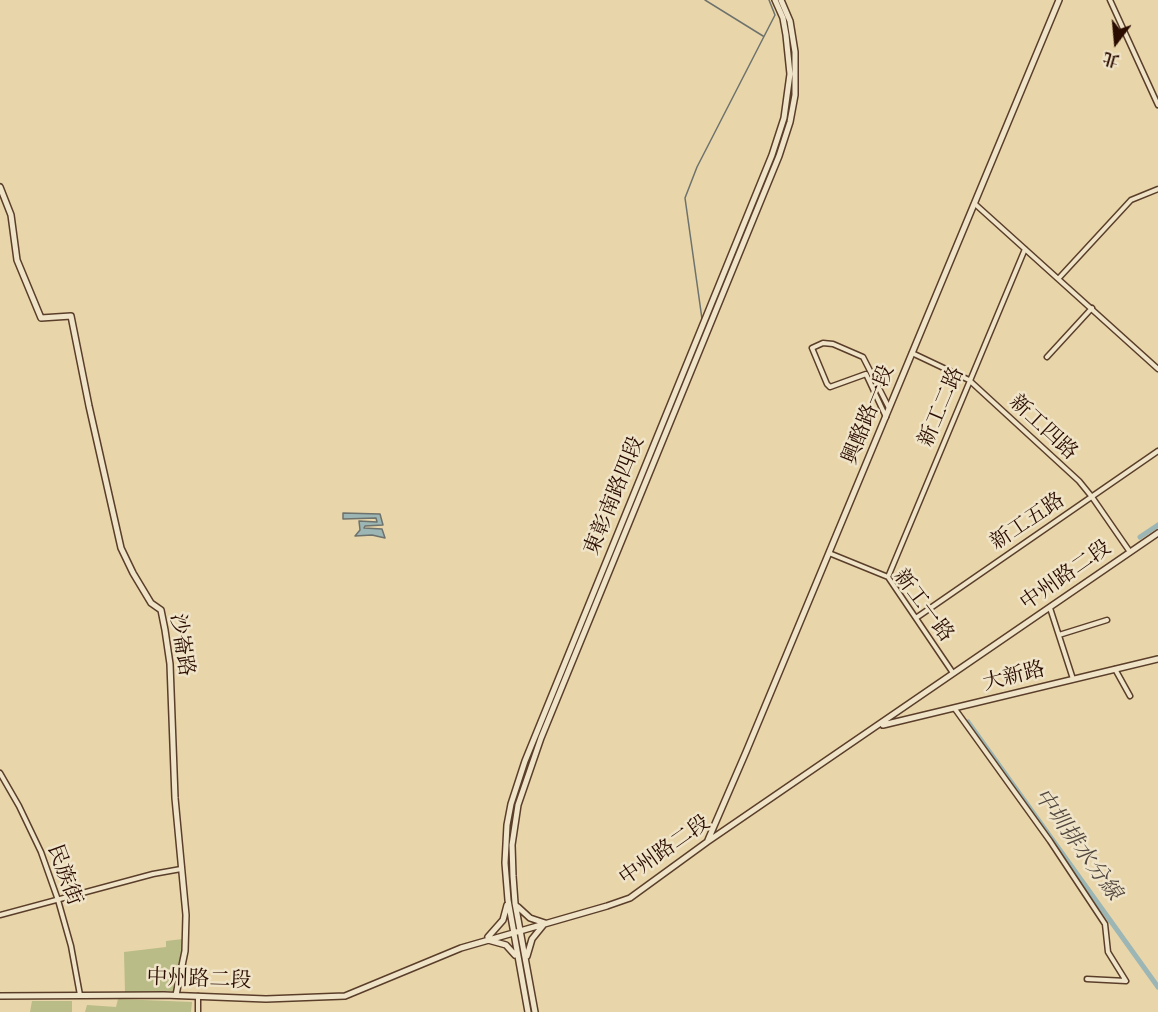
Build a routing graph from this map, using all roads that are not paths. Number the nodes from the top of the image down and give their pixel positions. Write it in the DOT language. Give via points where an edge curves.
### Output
graph roads {
  1 [pos="775,0"];
  2 [pos="781,0"];
  3 [pos="1059,0"];
  4 [pos="1110,0"];
  5 [pos="1158,105"];
  6 [pos="0,187"];
  7 [pos="1158,189"];
  8 [pos="975,204"];
  9 [pos="1025,249"];
  10 [pos="1059,278"];
  11 [pos="1092,308"];
  12 [pos="912,353"];
  13 [pos="1047,357"];
  14 [pos="1158,369"];
  15 [pos="969,380"];
  16 [pos="889,409"];
  17 [pos="886,417"];
  18 [pos="1158,451"];
  19 [pos="1092,497"];
  20 [pos="1158,533"];
  21 [pos="1130,552"];
  22 [pos="829,553"];
  23 [pos="888,577"];
  24 [pos="1050,608"];
  25 [pos="916,618"];
  26 [pos="1107,620"];
  27 [pos="1059,635"];
  28 [pos="1158,659"];
  29 [pos="1115,669"];
  30 [pos="953,673"];
  31 [pos="1073,680"];
  32 [pos="1130,696"];
  33 [pos="955,709"];
  34 [pos="878,726"];
  35 [pos="0,773"];
  36 [pos="707,842"];
  37 [pos="181,869"];
  38 [pos="58,900"];
  39 [pos="508,900"];
  40 [pos="515,903"];
  41 [pos="0,915"];
  42 [pos="545,923"];
  43 [pos="517,931"];
  44 [pos="486,939"];
  45 [pos="518,960"];
  46 [pos="526,961"];
  47 [pos="1087,979"];
  48 [pos="80,995"];
  49 [pos="176,995"];
  50 [pos="0,996"];
  51 [pos="198,996"];
  52 [pos="198,1012"];
  53 [pos="528,1012"];
  54 [pos="535,1012"];
  1 -- 39 [label="street, 東彰南路四段" via="783,18 789,54 784,118 517,782 505,843"];
  2 -- 40 [label="street, 東彰南路四段" via="790,21 796,71 790,122 524,784 512,845"];
  3 -- 8 [label="street, 興酪路一段"];
  4 -- 5 [label="street"];
  6 -- 37 [label="street, 沙崙路" via="11,215 17,260 41,318 71,316 121,548 151,603 161,610 170,664"];
  7 -- 10 [label="street" via="1131,200"];
  8 -- 9 [label="street"];
  8 -- 12 [label="street, 興酪路一段"];
  9 -- 10 [label="street"];
  9 -- 15 [label="street, 新工二路"];
  10 -- 11 [label="street"];
  11 -- 13 [label="street"];
  11 -- 14 [label="street"];
  12 -- 15 [label="street, 新工四路"];
  12 -- 16 [label="street, 興酪路一段"];
  15 -- 19 [label="street, 新工四路"];
  15 -- 23 [label="street, 新工二路"];
  16 -- 17 [label="street, 興酪路一段"];
  16 -- 17 [label="street" via="863,357 833,344 812,348 831,387 866,374"];
  17 -- 22 [label="street, 興酪路一段"];
  18 -- 19 [label="street, 新工五路"];
  19 -- 21 [label="street, 新工四路"];
  19 -- 25 [label="street, 新工五路"];
  20 -- 21 [label="street, 中州路二段"];
  21 -- 24 [label="street, 中州路二段"];
  22 -- 23 [label="street, 新工一路"];
  22 -- 36 [label="street, 興酪路一段"];
  23 -- 25 [label="street, 新工一路"];
  24 -- 27 [label="street"];
  24 -- 30 [label="street, 中州路二段"];
  25 -- 30 [label="street, 新工一路"];
  26 -- 27 [label="street"];
  27 -- 31 [label="street"];
  28 -- 29 [label="street, 大新路"];
  29 -- 31 [label="street, 大新路"];
  29 -- 32 [label="street"];
  30 -- 34 [label="street, 中州路二段"];
  31 -- 33 [label="street, 大新路"];
  33 -- 34 [label="street, 大新路"];
  33 -- 47 [label="street" via="1105,924 1108,952 1126,981"];
  34 -- 36 [label="street, 中州路二段"];
  35 -- 38 [label="street, 民族街" via="41,852"];
  36 -- 42 [label="street, 中州路二段" via="630,898"];
  37 -- 38 [label="street"];
  37 -- 49 [label="street, 沙崙路" via="186,938"];
  38 -- 41 [label="street"];
  38 -- 48 [label="street, 民族街"];
  39 -- 43 [label="street, 東彰南路四段"];
  39 -- 44 [label="street" via="497,929"];
  40 -- 42 [label="street" via="523,914"];
  40 -- 43 [label="street, 東彰南路四段"];
  42 -- 43 [label="street, 中州路二段"];
  42 -- 46 [label="street" via="532,939"];
  43 -- 44 [label="street, 中州路二段"];
  43 -- 45 [label="street, 東彰南路四段"];
  43 -- 46 [label="street, 東彰南路四段"];
  44 -- 45 [label="street" via="506,945"];
  44 -- 51 [label="street, 中州路二段" via="345,996"];
  45 -- 53 [label="street, 東彰南路四段"];
  46 -- 54 [label="street, 東彰南路四段"];
  48 -- 49 [label="street, 中州路二段"];
  48 -- 50 [label="street, 中州路二段"];
  49 -- 51 [label="street, 中州路二段"];
  51 -- 52 [label="street"];
}
